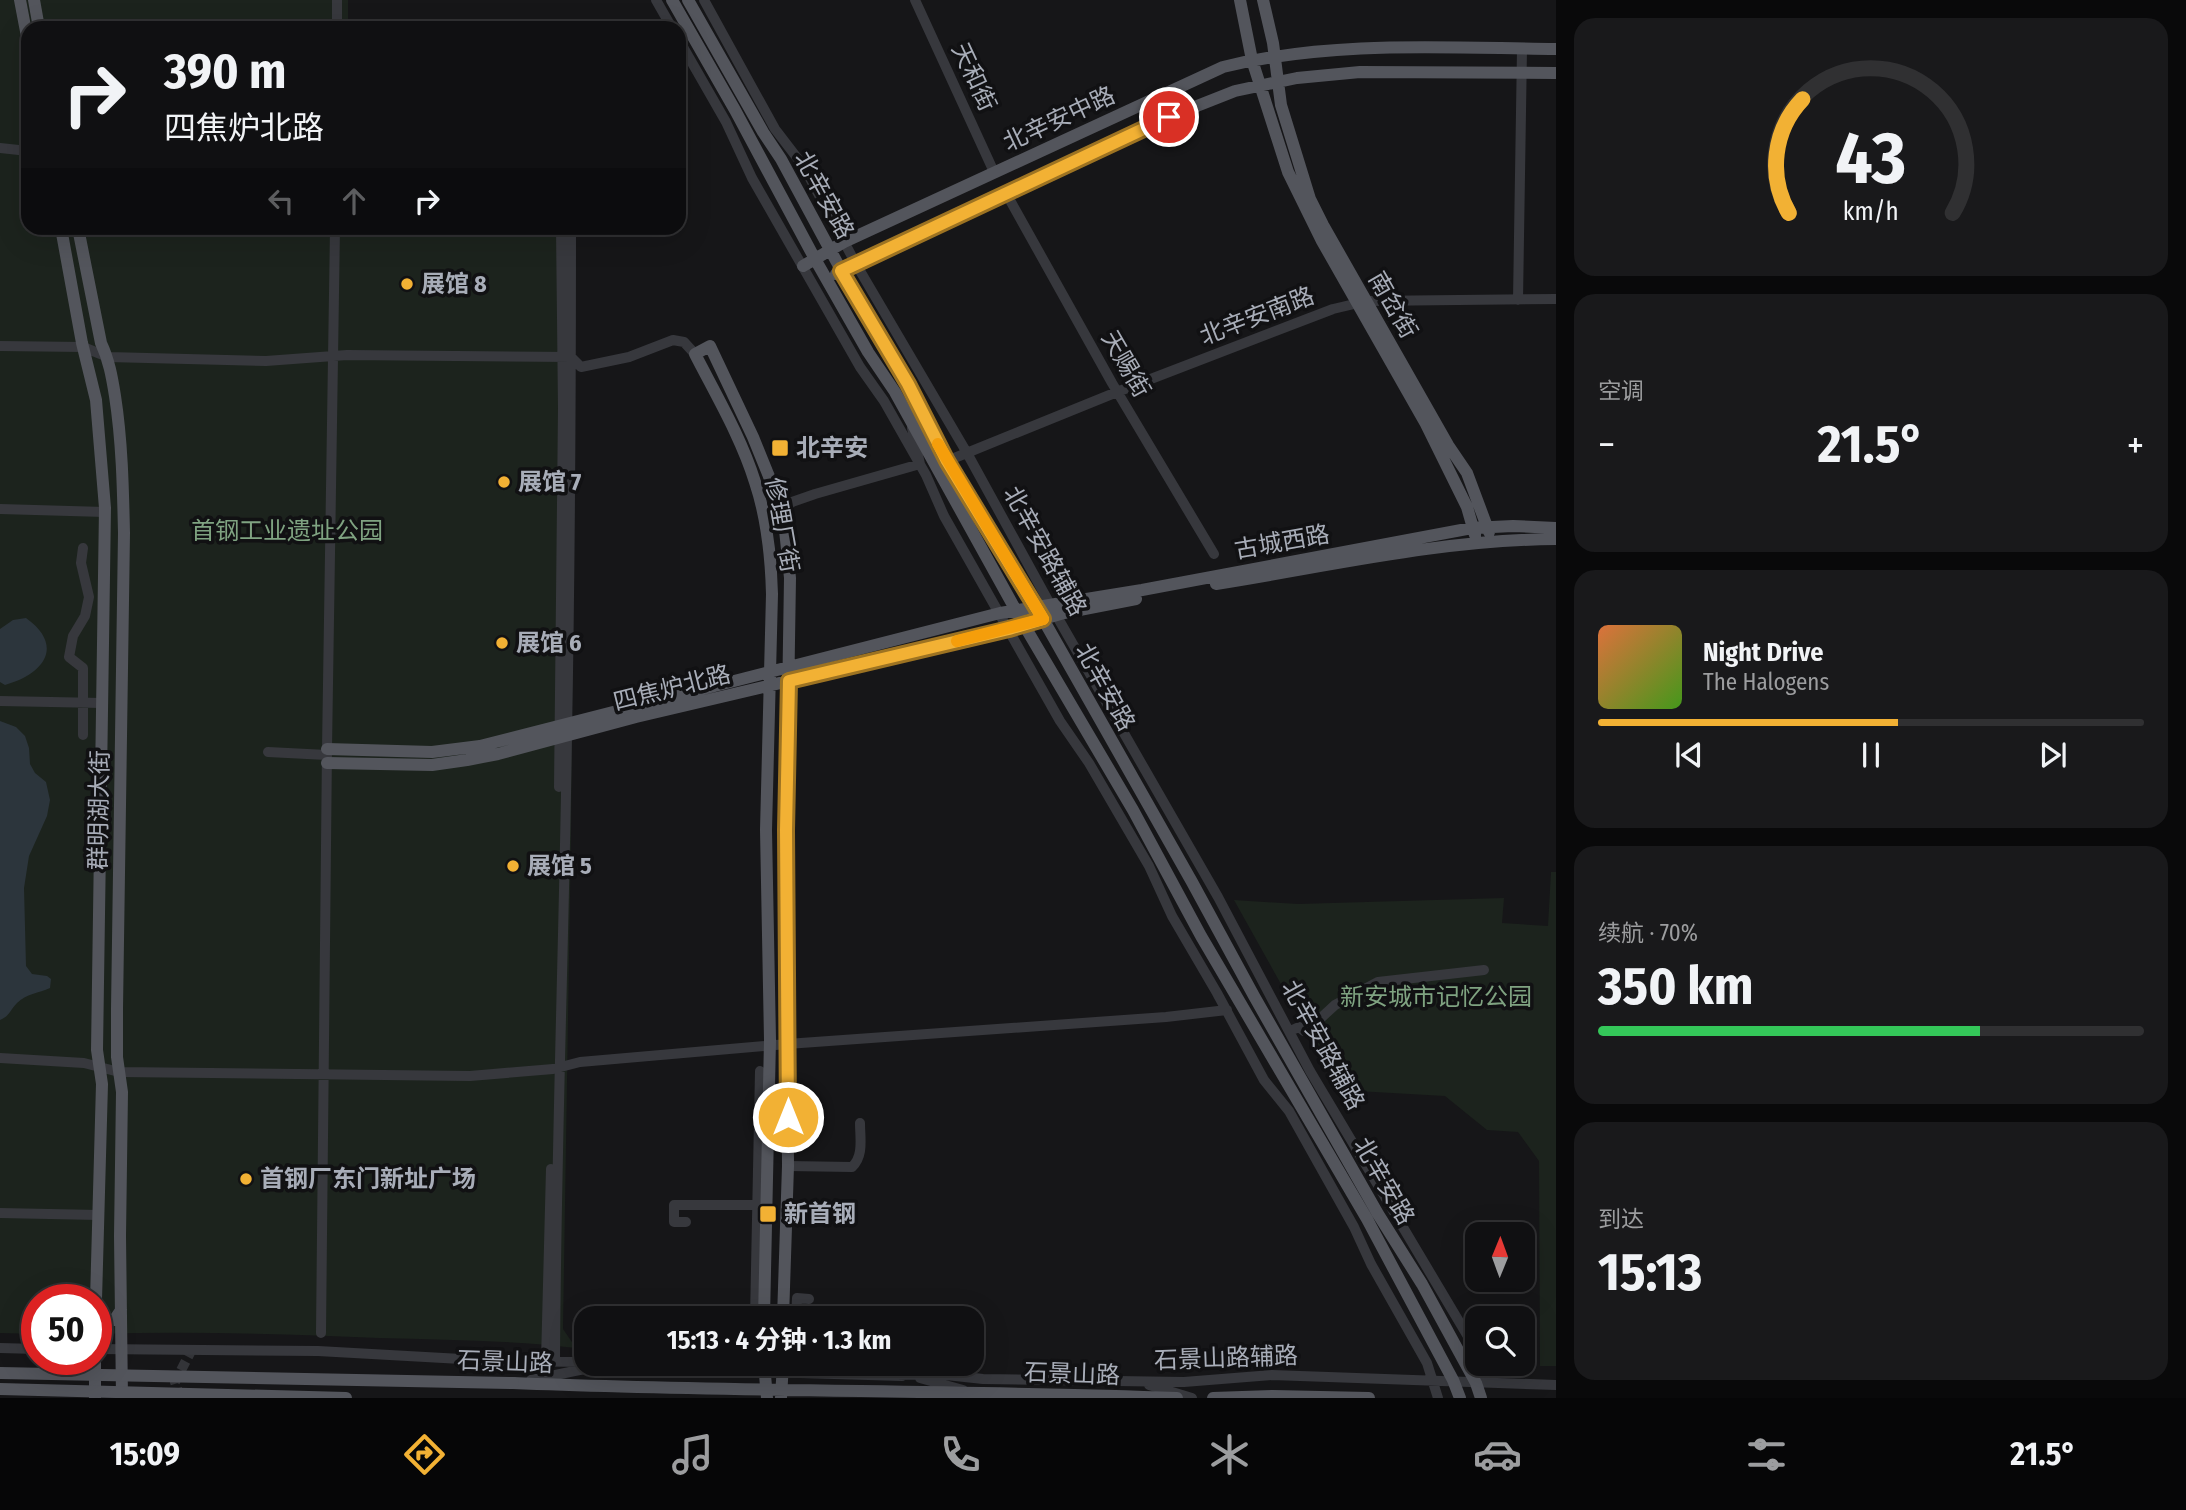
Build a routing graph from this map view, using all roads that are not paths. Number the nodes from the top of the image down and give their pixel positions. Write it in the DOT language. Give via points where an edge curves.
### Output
graph roads {
  1 [pos="20,0"];
  2 [pos="34,0"];
  3 [pos="337,0"];
  4 [pos="656,0"];
  5 [pos="672,0"];
  6 [pos="688,0"];
  7 [pos="704,0"];
  8 [pos="915,0"];
  9 [pos="1240,0"];
  10 [pos="1263,0"];
  11 [pos="24,21"];
  12 [pos="38,21"];
  13 [pos="337,21"];
  14 [pos="668,21"];
  15 [pos="684,21"];
  16 [pos="686,24"];
  17 [pos="725,38"];
  18 [pos="1522,49"];
  19 [pos="1556,50"];
  20 [pos="686,52"];
  21 [pos="1274,58"];
  22 [pos="1252,60"];
  23 [pos="708,62"];
  24 [pos="1522,73"];
  25 [pos="1556,73"];
  26 [pos="730,75"];
  27 [pos="1278,82"];
  28 [pos="1261,85"];
  29 [pos="726,122"];
  30 [pos="0,148"];
  31 [pos="21,150"];
  32 [pos="994,172"];
  33 [pos="1006,193"];
  34 [pos="62,235"];
  35 [pos="79,235"];
  36 [pos="335,235"];
  37 [pos="561,235"];
  38 [pos="571,235"];
  39 [pos="844,242"];
  40 [pos="831,250"];
  41 [pos="815,259"];
  42 [pos="856,264"];
  43 [pos="803,266"];
  44 [pos="841,271"];
  45 [pos="827,280"];
  46 [pos="1556,299"];
  47 [pos="1518,300"];
  48 [pos="1362,302"];
  49 [pos="0,345"];
  50 [pos="83,347"];
  51 [pos="695,354"];
  52 [pos="332,356"];
  53 [pos="108,357"];
  54 [pos="567,357"];
  55 [pos="1117,392"];
  56 [pos="910,418"];
  57 [pos="967,453"];
  58 [pos="947,461"];
  59 [pos="920,464"];
  60 [pos="0,509"];
  61 [pos="783,511"];
  62 [pos="105,512"];
  63 [pos="765,519"];
  64 [pos="1472,528"];
  65 [pos="1488,528"];
  66 [pos="1556,528"];
  67 [pos="1556,539"];
  68 [pos="1492,541"];
  69 [pos="1477,542"];
  70 [pos="83,548"];
  71 [pos="1214,554"];
  72 [pos="1035,608"];
  73 [pos="1017,610"];
  74 [pos="1054,610"];
  75 [pos="1000,613"];
  76 [pos="1043,619"];
  77 [pos="1024,625"];
  78 [pos="1009,629"];
  79 [pos="789,666"];
  80 [pos="770,671"];
  81 [pos="789,681"];
  82 [pos="770,685"];
  83 [pos="0,701"];
  84 [pos="83,703"];
  85 [pos="102,703"];
  86 [pos="1121,728"];
  87 [pos="564,730"];
  88 [pos="83,735"];
  89 [pos="268,752"];
  90 [pos="327,755"];
  91 [pos="1129,772"];
  92 [pos="1163,803"];
  93 [pos="1150,809"];
  94 [pos="1133,810"];
  95 [pos="1149,866"];
  96 [pos="1484,970"];
  97 [pos="1227,1010"];
  98 [pos="1290,1031"];
  99 [pos="787,1044"];
  100 [pos="770,1045"];
  101 [pos="0,1058"];
  102 [pos="100,1066"];
  103 [pos="556,1068"];
  104 [pos="760,1071"];
  105 [pos="1310,1071"];
  106 [pos="119,1072"];
  107 [pos="323,1075"];
  108 [pos="1312,1098"];
  109 [pos="860,1123"];
  110 [pos="1331,1157"];
  111 [pos="788,1166"];
  112 [pos="1339,1202"];
  113 [pos="758,1205"];
  114 [pos="0,1213"];
  115 [pos="99,1215"];
  116 [pos="685,1222"];
  117 [pos="97,1284"];
  118 [pos="809,1299"];
  119 [pos="755,1306"];
  120 [pos="764,1306"];
  121 [pos="783,1306"];
  122 [pos="797,1306"];
  123 [pos="121,1310"];
  124 [pos="112,1320"];
  125 [pos="321,1332"];
  126 [pos="0,1348"];
  127 [pos="112,1348"];
  128 [pos="121,1348"];
  129 [pos="21,1349"];
  130 [pos="551,1362"];
  131 [pos="574,1362"];
  132 [pos="574,1371"];
  133 [pos="0,1373"];
  134 [pos="95,1375"];
  135 [pos="762,1376"];
  136 [pos="783,1376"];
  137 [pos="904,1376"];
  138 [pos="955,1376"];
  139 [pos="1433,1380"];
  140 [pos="1453,1380"];
  141 [pos="1142,1382"];
  142 [pos="513,1383"];
  143 [pos="1476,1383"];
  144 [pos="1556,1385"];
  145 [pos="0,1389"];
  146 [pos="971,1393"];
  147 [pos="766,1394"];
  148 [pos="782,1394"];
  149 [pos="94,1398"];
  150 [pos="122,1398"];
  151 [pos="346,1398"];
  152 [pos="1177,1398"];
  153 [pos="1192,1398"];
  154 [pos="1213,1398"];
  155 [pos="1369,1398"];
  156 [pos="1438,1398"];
  157 [pos="1460,1398"];
  158 [pos="1481,1398"];
  1 -- 11 [label="main road"];
  2 -- 12 [label="main road"];
  3 -- 13 [label="street"];
  4 -- 14 [label="street"];
  5 -- 15 [label="main road, 北辛安路"];
  6 -- 26 [label="main road, 北辛安路"];
  7 -- 17 [label="street, 北辛安路辅路"];
  8 -- 32 [label="street, 天和街"];
  9 -- 22 [label="main road, 南岔街"];
  10 -- 21 [label="main road, 南岔街"];
  16 -- 23 [label="main road, 北辛安路"];
  17 -- 26 [label="street"];
  17 -- 39 [label="street, 北辛安路辅路"];
  18 -- 19 [label="main road, 北辛安中路"];
  18 -- 21 [label="main road, 北辛安中路" via="1352,49"];
  18 -- 24 [label="street"];
  20 -- 29 [label="street"];
  21 -- 22 [label="main road, 北辛安中路"];
  21 -- 27 [label="main road, 南岔街"];
  22 -- 28 [label="main road, 南岔街"];
  22 -- 32 [label="main road, 北辛安中路" via="1223,67"];
  23 -- 29 [label="street"];
  23 -- 41 [label="main road, 北辛安路"];
  24 -- 25 [label="main road, 北辛安中路"];
  24 -- 27 [label="main road, 北辛安中路" via="1360,72"];
  24 -- 47 [label="street"];
  26 -- 40 [label="main road, 北辛安路"];
  27 -- 28 [label="main road, 北辛安中路"];
  27 -- 48 [label="main road, 南岔街" via="1310,199"];
  28 -- 33 [label="main road, 北辛安中路" via="1197,105"];
  28 -- 48 [label="main road, 南岔街" via="1308,214"];
  29 -- 43 [label="street"];
  30 -- 31 [label="street"];
  32 -- 39 [label="main road, 北辛安中路"];
  33 -- 42 [label="main road, 北辛安中路"];
  33 -- 55 [label="street, 天赐街"];
  34 -- 50 [label="main road, 群明湖大街"];
  35 -- 53 [label="main road, 群明湖大街" via="101,343"];
  36 -- 52 [label="street"];
  37 -- 54 [label="street"];
  38 -- 54 [label="street"];
  39 -- 40 [label="main road, 北辛安中路"];
  39 -- 42 [label="street, 北辛安路辅路"];
  40 -- 41 [label="main road, 北辛安中路"];
  40 -- 44 [label="main road, 北辛安路"];
  41 -- 43 [label="main road, 北辛安中路"];
  41 -- 45 [label="main road, 北辛安路"];
  42 -- 44 [label="main road, 北辛安中路"];
  42 -- 57 [label="street, 北辛安路辅路"];
  43 -- 59 [label="street"];
  44 -- 45 [label="main road, 北辛安中路"];
  44 -- 58 [label="main road, 北辛安路"];
  45 -- 56 [label="main road, 北辛安路"];
  46 -- 47 [label="street, 北辛安南路"];
  47 -- 48 [label="street, 北辛安南路"];
  48 -- 55 [label="street, 北辛安南路"];
  48 -- 64 [label="main road, 南岔街" via="1426,424"];
  48 -- 65 [label="main road, 南岔街" via="1466,473"];
  49 -- 50 [label="street"];
  50 -- 53 [label="street"];
  50 -- 62 [label="main road, 群明湖大街" via="96,400"];
  51 -- 54 [label="street" via="684,342 673,340 629,357 581,367"];
  51 -- 61 [label="main road, 修理厂街" via="710,346"];
  51 -- 63 [label="main road, 修理厂街" via="742,447"];
  52 -- 53 [label="street" via="267,360"];
  52 -- 54 [label="street"];
  52 -- 90 [label="street"];
  53 -- 106 [label="main road, 群明湖大街" via="122,460 124,533"];
  54 -- 87 [label="street"];
  55 -- 57 [label="street, 北辛安南路"];
  55 -- 71 [label="street, 天赐街"];
  56 -- 59 [label="street"];
  56 -- 73 [label="main road, 北辛安路"];
  57 -- 58 [label="street, 北辛安南路"];
  57 -- 74 [label="street, 北辛安路辅路"];
  58 -- 72 [label="main road, 北辛安路"];
  59 -- 61 [label="street" via="815,494 792,502"];
  59 -- 75 [label="street"];
  60 -- 62 [label="street"];
  61 -- 63 [label="street"];
  61 -- 79 [label="main road, 修理厂街" via="790,578"];
  62 -- 85 [label="main road, 群明湖大街"];
  63 -- 80 [label="main road, 修理厂街" via="771,555"];
  64 -- 65 [label="main road, 古城西路"];
  64 -- 69 [label="main road, 南岔街"];
  64 -- 74 [label="main road, 古城西路"];
  65 -- 66 [label="main road, 古城西路"];
  65 -- 68 [label="main road, 南岔街"];
  67 -- 68 [label="main road, 古城西路"];
  68 -- 69 [label="main road, 古城西路"];
  69 -- 74 [label="main road, 古城西路"];
  70 -- 84 [label="street" via="81,563 89,597 69,657 83,668"];
  72 -- 73 [label="main road, 古城西路"];
  72 -- 74 [label="main road, 古城西路"];
  72 -- 76 [label="main road, 北辛安路"];
  73 -- 75 [label="main road, 四焦炉北路"];
  73 -- 77 [label="main road, 北辛安路"];
  74 -- 76 [label="main road, 古城西路"];
  74 -- 86 [label="street, 北辛安路辅路"];
  75 -- 78 [label="street"];
  75 -- 79 [label="main road, 四焦炉北路"];
  76 -- 77 [label="main road, 古城西路"];
  76 -- 91 [label="main road, 北辛安路"];
  77 -- 78 [label="main road, 四焦炉北路"];
  77 -- 94 [label="main road, 北辛安路"];
  78 -- 81 [label="main road, 四焦炉北路"];
  78 -- 95 [label="street"];
  79 -- 80 [label="main road, 四焦炉北路"];
  79 -- 81 [label="main road, 修理厂街"];
  80 -- 82 [label="main road, 修理厂街"];
  80 -- 87 [label="main road, 四焦炉北路"];
  81 -- 82 [label="main road, 四焦炉北路"];
  81 -- 99 [label="main road, 修理厂街"];
  82 -- 87 [label="main road, 四焦炉北路"];
  82 -- 100 [label="main road, 修理厂街" via="766,830"];
  83 -- 84 [label="street"];
  84 -- 85 [label="street"];
  84 -- 88 [label="street"];
  85 -- 102 [label="main road, 群明湖大街"];
  86 -- 91 [label="street"];
  86 -- 92 [label="street, 北辛安路辅路"];
  87 -- 90 [label="main road, 四焦炉北路" via="498,754 432,765"];
  87 -- 103 [label="street"];
  89 -- 90 [label="street"];
  90 -- 107 [label="street"];
  91 -- 93 [label="main road, 北辛安路"];
  92 -- 93 [label="street"];
  92 -- 98 [label="street, 北辛安路辅路"];
  93 -- 108 [label="main road, 北辛安路"];
  94 -- 95 [label="street"];
  94 -- 110 [label="main road, 北辛安路" via="1207,948"];
  95 -- 97 [label="street" via="1172,916"];
  96 -- 98 [label="street" via="1378,982 1335,1005 1310,1028"];
  97 -- 99 [label="street"];
  97 -- 112 [label="street"];
  98 -- 105 [label="street, 北辛安路辅路"];
  99 -- 100 [label="street"];
  99 -- 111 [label="main road, 修理厂街"];
  100 -- 103 [label="street"];
  100 -- 120 [label="main road, 修理厂街"];
  101 -- 102 [label="street"];
  102 -- 106 [label="street"];
  102 -- 115 [label="main road, 群明湖大街"];
  103 -- 107 [label="street" via="470,1076"];
  103 -- 130 [label="street"];
  104 -- 113 [label="street"];
  105 -- 108 [label="street"];
  105 -- 143 [label="street, 北辛安路辅路" via="1476,1350"];
  106 -- 107 [label="street"];
  106 -- 123 [label="main road, 群明湖大街"];
  107 -- 125 [label="street"];
  108 -- 143 [label="main road, 北辛安路"];
  109 -- 111 [label="street" via="860,1154 852,1167"];
  110 -- 112 [label="street"];
  110 -- 140 [label="main road, 北辛安路"];
  111 -- 121 [label="main road, 修理厂街"];
  112 -- 139 [label="street"];
  113 -- 116 [label="street" via="674,1205 674,1222"];
  113 -- 119 [label="street"];
  114 -- 115 [label="street"];
  115 -- 117 [label="main road, 群明湖大街"];
  118 -- 122 [label="street" via="797,1298"];
  123 -- 124 [label="main road"];
  123 -- 128 [label="main road, 群明湖大街"];
  126 -- 129 [label="street"];
  127 -- 128 [label="street"];
  128 -- 130 [label="street"];
  128 -- 150 [label="main road, 群明湖大街"];
  130 -- 131 [label="street"];
  132 -- 142 [label="street"];
  133 -- 142 [label="main road, 石景山路, bridge"];
  134 -- 149 [label="main road"];
  135 -- 147 [label="main road"];
  136 -- 148 [label="main road"];
  137 -- 146 [label="street"];
  138 -- 141 [label="street, 石景山路辅路"];
  139 -- 140 [label="street, 石景山路辅路"];
  139 -- 141 [label="street, 石景山路辅路" via="1272,1375"];
  139 -- 156 [label="street"];
  140 -- 143 [label="street, 石景山路辅路"];
  140 -- 157 [label="main road, 北辛安路"];
  141 -- 153 [label="street"];
  142 -- 147 [label="main road, 石景山路"];
  143 -- 144 [label="street, 石景山路辅路"];
  143 -- 158 [label="main road, 北辛安路"];
  145 -- 151 [label="main road, bridge"];
  146 -- 148 [label="main road, 石景山路"];
  146 -- 152 [label="main road, 石景山路"];
  147 -- 148 [label="main road, 石景山路"];
  154 -- 155 [label="main road"];
}
